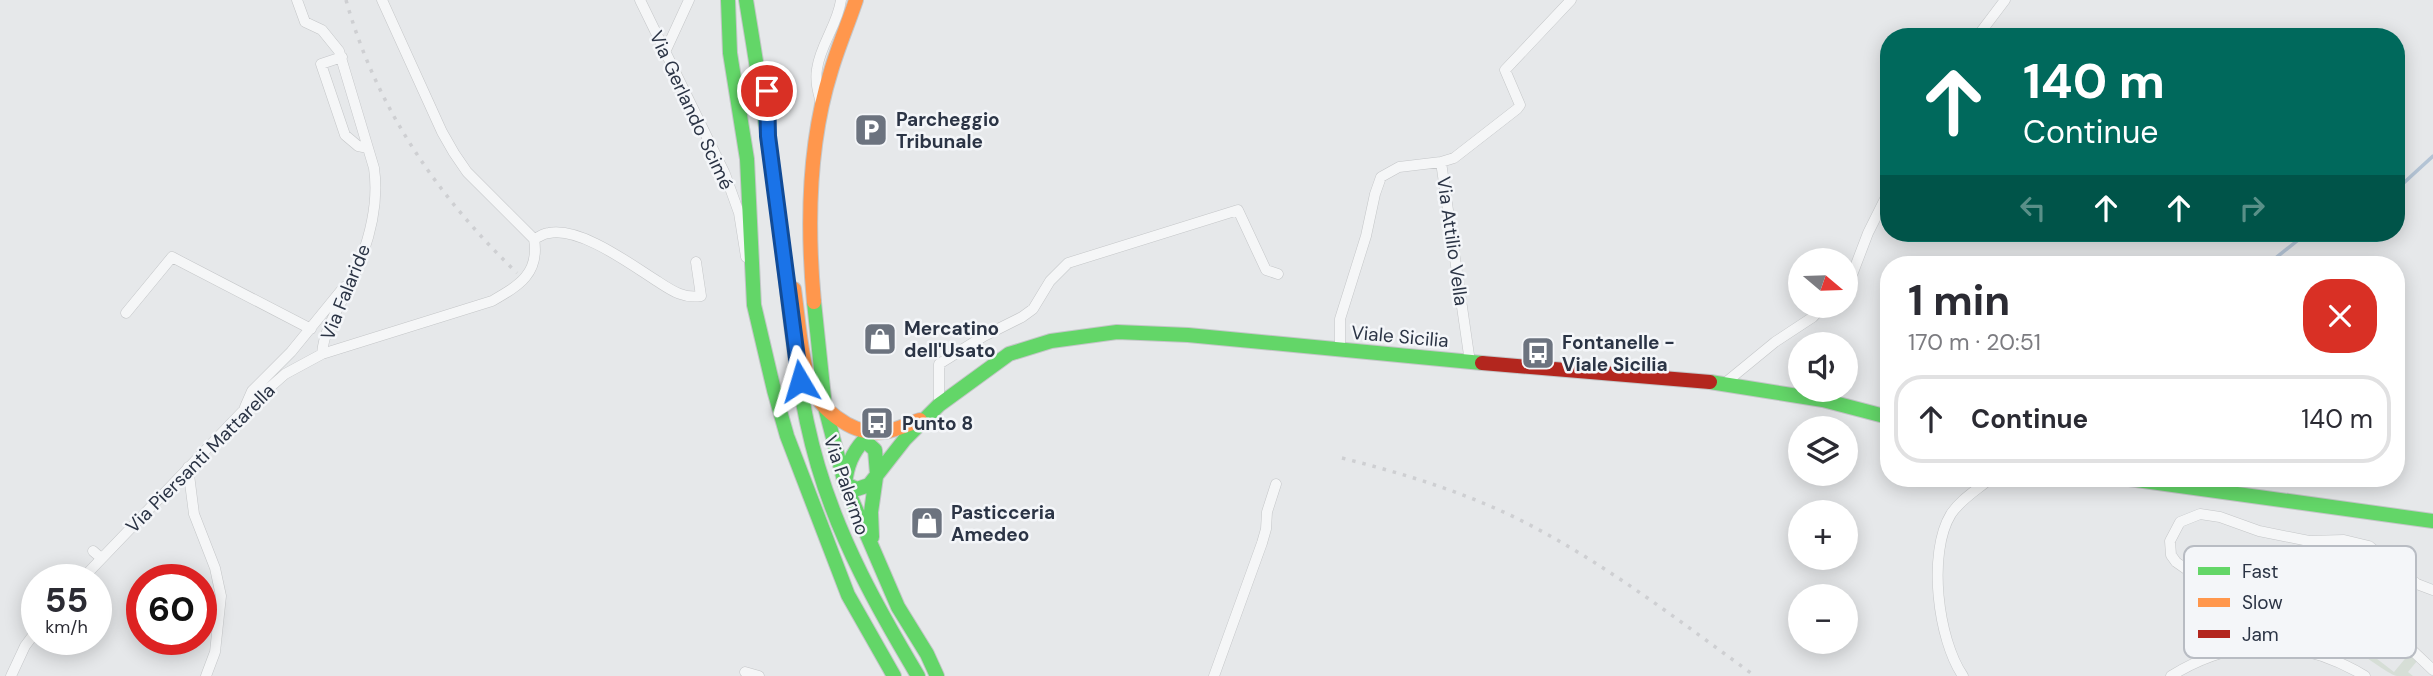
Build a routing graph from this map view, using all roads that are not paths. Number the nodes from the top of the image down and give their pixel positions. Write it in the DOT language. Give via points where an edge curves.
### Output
graph roads {
  1 [pos="297,0"];
  2 [pos="382,0"];
  3 [pos="640,0"];
  4 [pos="690,0"];
  5 [pos="728,0"];
  6 [pos="746,0"];
  7 [pos="755,0"];
  8 [pos="841,0"];
  9 [pos="856,0"];
  10 [pos="1572,0"];
  11 [pos="2005,0"];
  12 [pos="1983,28"];
  13 [pos="666,50"];
  14 [pos="342,57"];
  15 [pos="822,107"];
  16 [pos="768,136"];
  17 [pos="368,148"];
  18 [pos="1441,162"];
  19 [pos="1880,209"];
  20 [pos="534,239"];
  21 [pos="782,245"];
  22 [pos="1858,259"];
  23 [pos="696,262"];
  24 [pos="1278,274"];
  25 [pos="352,280"];
  26 [pos="754,305"];
  27 [pos="126,313"];
  28 [pos="1811,318"];
  29 [pos="311,329"];
  30 [pos="1340,350"];
  31 [pos="322,354"];
  32 [pos="1470,362"];
  33 [pos="1725,383"];
  34 [pos="939,405"];
  35 [pos="825,407"];
  36 [pos="242,412"];
  37 [pos="1880,415"];
  38 [pos="928,417"];
  39 [pos="836,419"];
  40 [pos="880,432"];
  41 [pos="864,440"];
  42 [pos="188,467"];
  43 [pos="876,475"];
  44 [pos="845,484"];
  45 [pos="1276,484"];
  46 [pos="1981,487"];
  47 [pos="2187,487"];
  48 [pos="2433,521"];
  49 [pos="2370,546"];
  50 [pos="876,556"];
  51 [pos="91,564"];
  52 [pos="2184,569"];
  53 [pos="2416,583"];
  54 [pos="2433,590"];
  55 [pos="21,654"];
  56 [pos="927,654"];
  57 [pos="2416,654"];
  58 [pos="2207,658"];
  59 [pos="2327,658"];
  60 [pos="2433,670"];
  61 [pos="745,672"];
  62 [pos="10,676"];
  63 [pos="206,676"];
  64 [pos="759,676"];
  65 [pos="894,676"];
  66 [pos="918,676"];
  67 [pos="937,676"];
  68 [pos="950,676"];
  69 [pos="1214,676"];
  70 [pos="1963,676"];
  71 [pos="2171,676"];
  72 [pos="2365,676"];
  1 -- 14 [label="street, Via Falaride" via="305,22 322,30"];
  2 -- 20 [label="street" via="454,153"];
  3 -- 13 [label="street, Via Gerlando Scimé"];
  4 -- 13 [label="street"];
  5 -- 26 [label="street" via="730,53 747,159"];
  6 -- 16 [label="street, Via Palermo"];
  7 -- 16 [label="street" via="766,69"];
  8 -- 15 [label="street" via="817,67"];
  9 -- 15 [label="street"];
  10 -- 18 [label="street, Via Attilio Vella" via="1505,70 1519,99 1517,109 1454,158"];
  11 -- 12 [label="street"];
  13 -- 26 [label="street, Via Gerlando Scimé" via="734,200"];
  14 -- 17 [label="street, Via Falaride"];
  14 -- 17 [label="street" via="321,64 345,135"];
  15 -- 35 [label="street" via="810,232"];
  16 -- 21 [label="street, Via Palermo"];
  17 -- 25 [label="street, Via Falaride" via="376,200"];
  18 -- 30 [label="street, Via Attilio Vella" via="1399,167 1381,177 1340,319"];
  18 -- 32 [label="street, Via Attilio Vella"];
  19 -- 22 [label="street"];
  20 -- 23 [label="street" via="549,232 583,238 691,298 701,296"];
  20 -- 31 [label="street, Via Piersanti Mattarella" via="533,262 523,281 492,301"];
  21 -- 35 [label="street" via="795,292 807,377"];
  21 -- 66 [label="street, Via Palermo" via="809,435 824,484 847,547"];
  24 -- 34 [label="street" via="1266,270 1238,210 1068,263 1022,317 939,364"];
  25 -- 29 [label="street"];
  25 -- 31 [label="street, Via Falaride" via="324,336"];
  26 -- 65 [label="street" via="797,461 848,595"];
  27 -- 29 [label="street" via="172,257"];
  28 -- 33 [label="street"];
  29 -- 36 [label="street" via="252,391"];
  30 -- 32 [label="street, Viale Sicilia"];
  30 -- 34 [label="street, Viale Sicilia" via="1141,331 1097,333 1009,354"];
  31 -- 36 [label="street, Via Piersanti Mattarella" via="285,374"];
  32 -- 33 [label="street, Viale Sicilia"];
  33 -- 37 [label="street, Viale Sicilia"];
  34 -- 38 [label="street, Viale Sicilia"];
  35 -- 39 [label="street"];
  35 -- 44 [label="street"];
  36 -- 42 [label="street, Via Piersanti Mattarella"];
  38 -- 40 [label="street"];
  38 -- 43 [label="street, Viale Sicilia"];
  39 -- 40 [label="street"];
  39 -- 41 [label="street"];
  40 -- 41 [label="street"];
  41 -- 43 [label="street" via="876,450"];
  41 -- 44 [label="street" via="851,456"];
  42 -- 51 [label="street, Via Piersanti Mattarella"];
  42 -- 63 [label="street" via="194,514 221,596 215,652"];
  43 -- 44 [label="street" via="861,490"];
  43 -- 50 [label="street" via="871,512"];
  44 -- 50 [label="street"];
  45 -- 69 [label="street" via="1262,543"];
  46 -- 70 [label="street" via="1955,509 1941,546 1941,616 1954,663"];
  47 -- 48 [label="street"];
  49 -- 52 [label="street" via="2344,540 2309,541 2200,514 2175,528 2170,541 2171,555"];
  50 -- 56 [label="street" via="898,607"];
  53 -- 54 [label="street"];
  55 -- 62 [label="street"];
  56 -- 67 [label="street"];
  56 -- 68 [label="street"];
  57 -- 60 [label="street"];
  58 -- 71 [label="street"];
  59 -- 72 [label="street"];
  61 -- 64 [label="street"];
}
